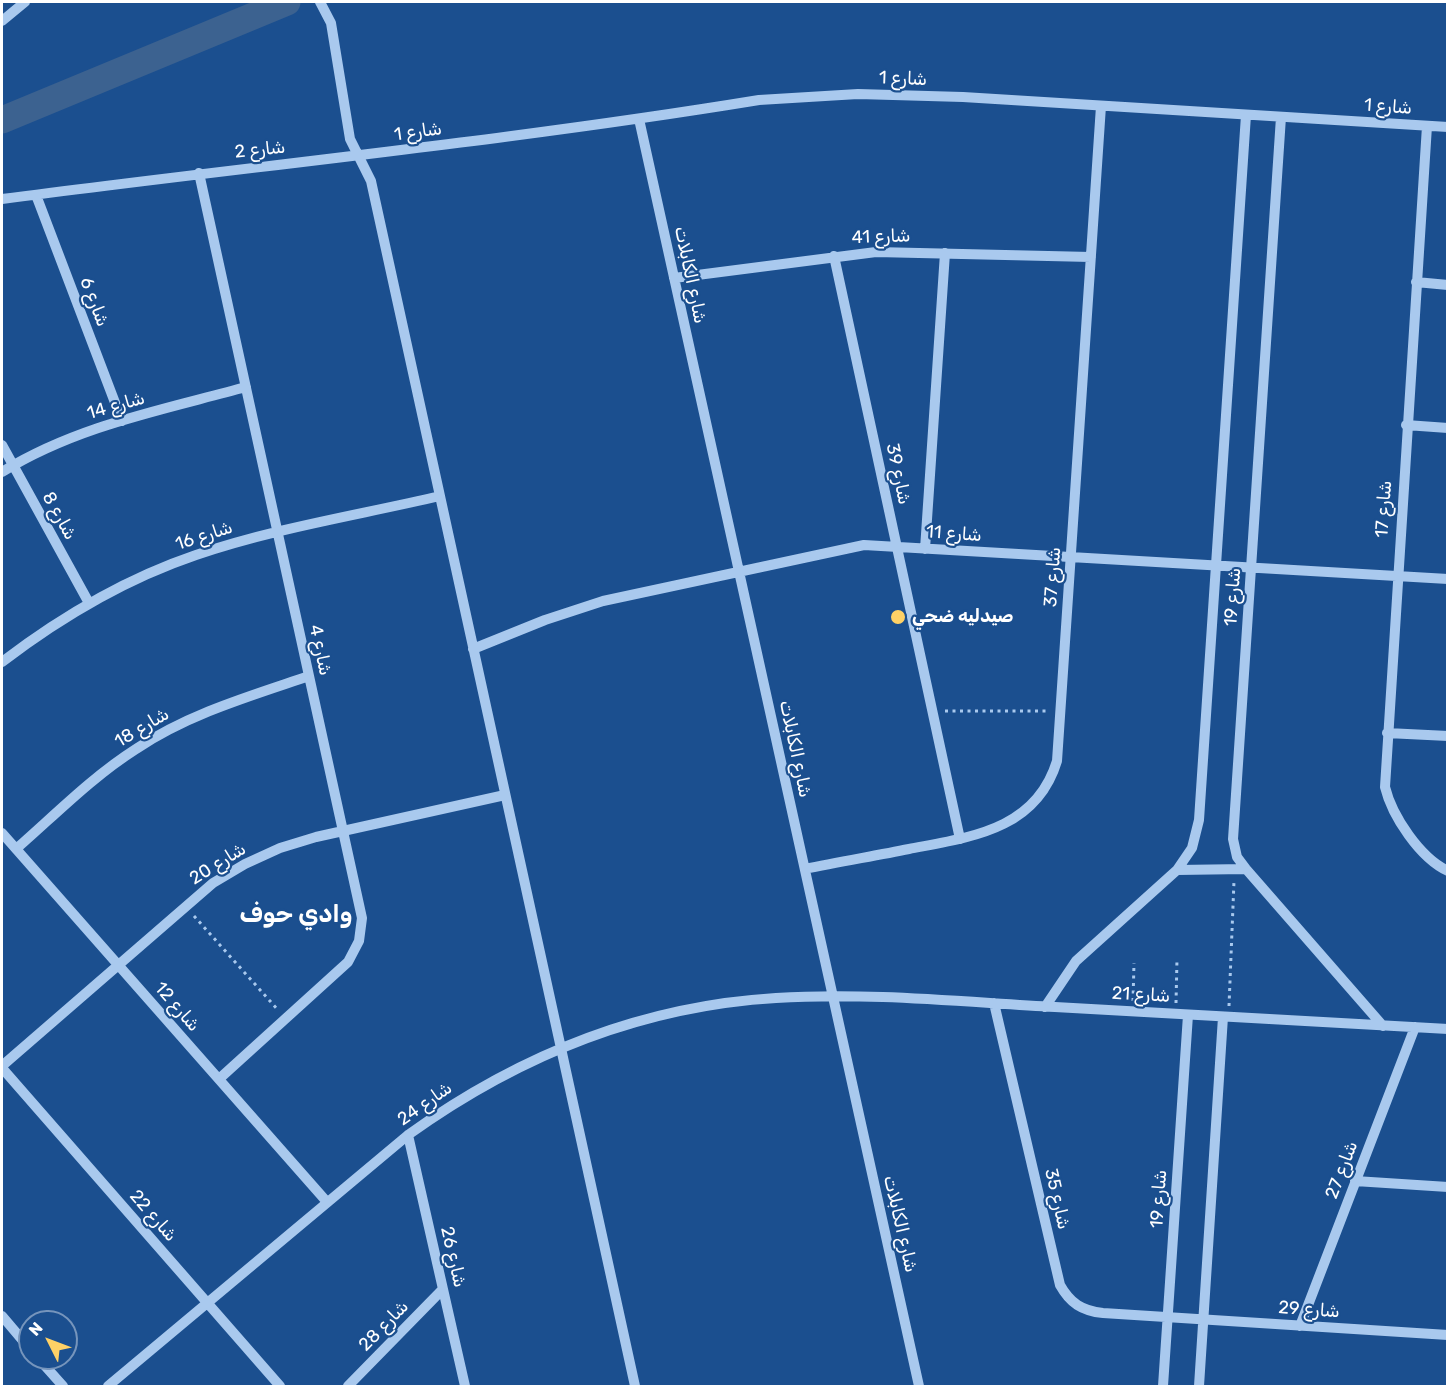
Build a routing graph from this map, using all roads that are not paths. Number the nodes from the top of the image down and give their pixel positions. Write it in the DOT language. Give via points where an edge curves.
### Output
graph roads {
  1 [pos="25,2"];
  2 [pos="320,3"];
  3 [pos="2,21"];
  4 [pos="1101,106"];
  5 [pos="1246,115"];
  6 [pos="1281,117"];
  7 [pos="639,119"];
  8 [pos="1427,126"];
  9 [pos="1448,128"];
  10 [pos="360,157"];
  11 [pos="199,173"];
  12 [pos="36,195"];
  13 [pos="2,199"];
  14 [pos="945,253"];
  15 [pos="834,256"];
  16 [pos="1091,256"];
  17 [pos="674,278"];
  18 [pos="1416,282"];
  19 [pos="1448,285"];
  20 [pos="246,387"];
  21 [pos="122,421"];
  22 [pos="1406,425"];
  23 [pos="1448,428"];
  24 [pos="2,445"];
  25 [pos="12,466"];
  26 [pos="2,472"];
  27 [pos="440,496"];
  28 [pos="278,533"];
  29 [pos="897,547"];
  30 [pos="925,549"];
  31 [pos="1071,559"];
  32 [pos="1216,566"];
  33 [pos="1251,568"];
  34 [pos="739,572"];
  35 [pos="1396,575"];
  36 [pos="1448,579"];
  37 [pos="90,603"];
  38 [pos="473,649"];
  39 [pos="2,662"];
  40 [pos="309,676"];
  41 [pos="1387,733"];
  42 [pos="1448,736"];
  43 [pos="505,795"];
  44 [pos="343,831"];
  45 [pos="2,833"];
  46 [pos="960,839"];
  47 [pos="16,849"];
  48 [pos="805,869"];
  49 [pos="1240,869"];
  50 [pos="1177,870"];
  51 [pos="1448,871"];
  52 [pos="117,964"];
  53 [pos="832,997"];
  54 [pos="994,1003"];
  55 [pos="1045,1006"];
  56 [pos="1188,1015"];
  57 [pos="1226,1017"];
  58 [pos="1383,1026"];
  59 [pos="1415,1027"];
  60 [pos="1448,1029"];
  61 [pos="560,1047"];
  62 [pos="2,1067"];
  63 [pos="219,1079"];
  64 [pos="408,1135"];
  65 [pos="1355,1181"];
  66 [pos="1448,1187"];
  67 [pos="327,1202"];
  68 [pos="443,1289"];
  69 [pos="207,1303"];
  70 [pos="2,1316"];
  71 [pos="1168,1317"];
  72 [pos="1203,1320"];
  73 [pos="1300,1326"];
  74 [pos="18,1335"];
  75 [pos="1448,1335"];
  76 [pos="49,1370"];
  77 [pos="63,1386"];
  78 [pos="108,1386"];
  79 [pos="280,1386"];
  80 [pos="348,1386"];
  81 [pos="465,1386"];
  82 [pos="635,1386"];
  83 [pos="919,1386"];
  84 [pos="1163,1386"];
  85 [pos="1199,1386"];
  1 -- 3 [label="street"];
  2 -- 10 [label="street" via="333,33 348,129"];
  4 -- 5 [label="street, شارع 1"];
  4 -- 7 [label="street, شارع 1" via="963,97 838,95 759,100"];
  4 -- 16 [label="street, شارع 37"];
  5 -- 6 [label="street, شارع 1"];
  5 -- 32 [label="street, شارع 19"];
  6 -- 8 [label="street, شارع 1"];
  6 -- 33 [label="street, شارع 19"];
  7 -- 10 [label="street, شارع 1"];
  7 -- 17 [label="street, شارع الكابلات"];
  8 -- 9 [label="street, شارع 1"];
  8 -- 18 [label="street, شارع 17"];
  10 -- 11 [label="street, شارع 2"];
  10 -- 27 [label="street" via="371,181"];
  11 -- 12 [label="street, شارع 2"];
  11 -- 20 [label="street, شارع 4"];
  12 -- 13 [label="street, شارع 2"];
  12 -- 21 [label="street, شارع 6"];
  14 -- 15 [label="street, شارع 41"];
  14 -- 16 [label="street, شارع 41"];
  14 -- 30 [label="street, شارع 39"];
  15 -- 17 [label="street, شارع 41"];
  15 -- 29 [label="street, شارع 39"];
  16 -- 31 [label="street, شارع 37"];
  17 -- 34 [label="street, شارع الكابلات"];
  18 -- 19 [label="street"];
  18 -- 22 [label="street, شارع 17"];
  20 -- 21 [label="street, شارع 14"];
  20 -- 28 [label="street, شارع 4"];
  21 -- 25 [label="street, شارع 14" via="61,441"];
  22 -- 23 [label="street"];
  22 -- 35 [label="street, شارع 17"];
  24 -- 25 [label="street, شارع 8"];
  25 -- 26 [label="street, شارع 14"];
  25 -- 37 [label="street, شارع 8"];
  27 -- 28 [label="street, شارع 16"];
  27 -- 38 [label="street"];
  28 -- 37 [label="street, شارع 16" via="196,555"];
  28 -- 40 [label="street, شارع 4"];
  29 -- 30 [label="street, شارع 11"];
  29 -- 34 [label="street, شارع 11" via="864,545"];
  29 -- 46 [label="street, شارع 39"];
  30 -- 31 [label="street, شارع 11"];
  31 -- 32 [label="street, شارع 11"];
  31 -- 46 [label="street, شارع 37" via="1057,761 1044,792 1017,816 994,829"];
  32 -- 33 [label="street, شارع 11"];
  32 -- 50 [label="street, شارع 19" via="1199,820 1192,848"];
  33 -- 35 [label="street, شارع 11"];
  33 -- 49 [label="street, شارع 19" via="1233,839"];
  34 -- 38 [label="street, شارع 11" via="603,601"];
  34 -- 48 [label="street, شارع الكابلات"];
  35 -- 36 [label="street, شارع 11"];
  35 -- 41 [label="street, شارع 17"];
  37 -- 39 [label="street, شارع 16"];
  38 -- 43 [label="street"];
  40 -- 44 [label="street, شارع 4"];
  40 -- 47 [label="street, شارع 18" via="202,714 137,748 107,769"];
  41 -- 42 [label="street"];
  41 -- 51 [label="street, شارع 17" via="1385,787 1389,804 1405,830 1438,867"];
  43 -- 44 [label="street, شارع 20"];
  43 -- 61 [label="street"];
  44 -- 52 [label="street, شارع 20" via="280,848 245,864 213,883"];
  44 -- 63 [label="street, شارع 4" via="362,918 359,941 348,962"];
  45 -- 47 [label="street, شارع 12"];
  46 -- 48 [label="street, شارع 37"];
  47 -- 52 [label="street, شارع 12"];
  48 -- 53 [label="street, شارع الكابلات"];
  49 -- 50 [label="street"];
  49 -- 58 [label="street, شارع 19"];
  50 -- 55 [label="street, شارع 19" via="1076,961"];
  52 -- 62 [label="street, شارع 20"];
  52 -- 63 [label="street, شارع 12"];
  53 -- 54 [label="street, شارع 21"];
  53 -- 61 [label="street, شارع 24" via="765,999 666,1013"];
  53 -- 83 [label="street, شارع الكابلات"];
  54 -- 55 [label="street, شارع 21"];
  54 -- 71 [label="street, شارع 35" via="1066,1297 1089,1312"];
  55 -- 56 [label="street, شارع 21"];
  56 -- 57 [label="street, شارع 21"];
  56 -- 71 [label="street, شارع 19"];
  57 -- 58 [label="street, شارع 21"];
  57 -- 72 [label="street"];
  58 -- 59 [label="street, شارع 21"];
  59 -- 60 [label="street, شارع 21"];
  59 -- 65 [label="street, شارع 27"];
  61 -- 64 [label="street, شارع 24" via="481,1086"];
  61 -- 82 [label="street"];
  62 -- 69 [label="street, شارع 22"];
  63 -- 67 [label="street, شارع 12"];
  64 -- 67 [label="street, شارع 24"];
  64 -- 68 [label="street, شارع 26"];
  65 -- 66 [label="street"];
  65 -- 73 [label="street, شارع 27"];
  67 -- 69 [label="street, شارع 24"];
  68 -- 80 [label="street, شارع 28"];
  68 -- 81 [label="street, شارع 26"];
  69 -- 78 [label="street, شارع 24"];
  69 -- 79 [label="street, شارع 22"];
  70 -- 74 [label="street"];
  71 -- 72 [label="street, شارع 29"];
  71 -- 84 [label="street, شارع 19"];
  72 -- 73 [label="street, شارع 29"];
  72 -- 85 [label="street"];
  73 -- 75 [label="street, شارع 29"];
  76 -- 77 [label="street"];
}
